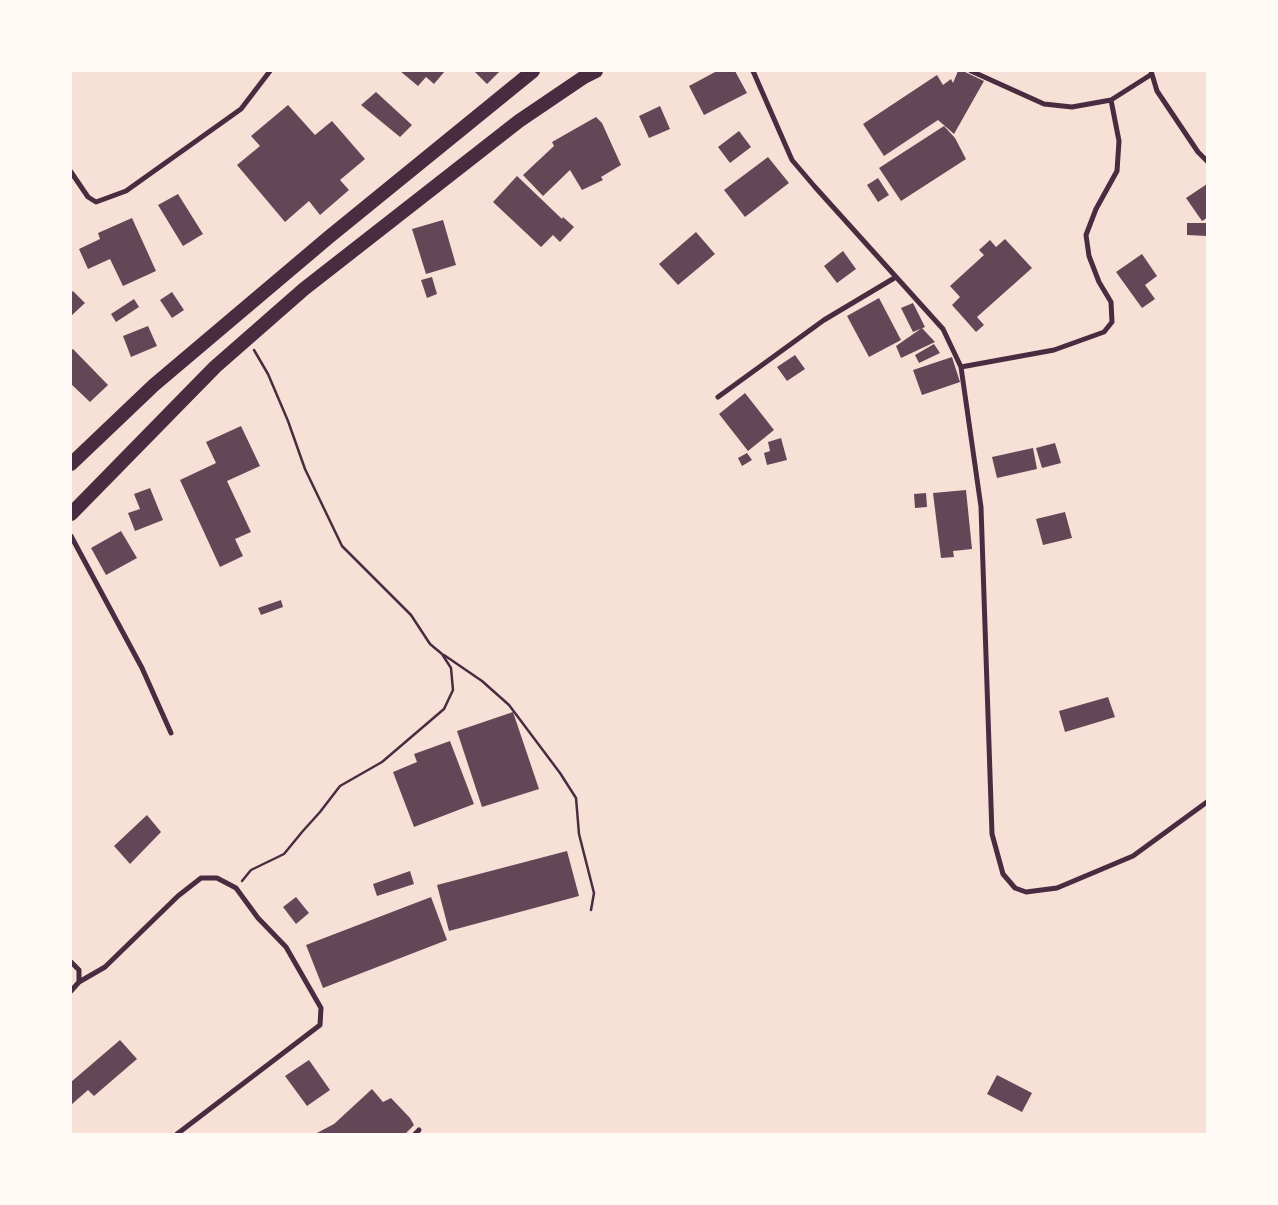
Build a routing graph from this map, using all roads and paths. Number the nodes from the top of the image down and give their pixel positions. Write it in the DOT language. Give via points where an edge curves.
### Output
graph roads {
  1 [pos="270,71"];
  2 [pos="534,71"];
  3 [pos="596,71"];
  4 [pos="753,71"];
  5 [pos="971,71"];
  6 [pos="1152,72"];
  7 [pos="1112,100"];
  8 [pos="1207,161"];
  9 [pos="71,172"];
  10 [pos="896,277"];
  11 [pos="247,339"];
  12 [pos="961,367"];
  13 [pos="718,397"];
  14 [pos="71,464"];
  15 [pos="71,514"];
  16 [pos="71,536"];
  17 [pos="442,654"];
  18 [pos="171,733"];
  19 [pos="1207,802"];
  20 [pos="236,888"];
  21 [pos="591,910"];
  22 [pos="71,962"];
  23 [pos="79,982"];
  24 [pos="71,990"];
  25 [pos="177,1134"];
  1 -- 9 [label="street" via="241,109 126,191 96,202 88,197"];
  2 -- 14 [label="highway" via="161,379"];
  3 -- 11 [label="highway" via="519,121 304,289"];
  4 -- 10 [label="street" via="792,160"];
  5 -- 7 [label="street" via="1044,104 1072,107"];
  6 -- 7 [label="street"];
  6 -- 8 [label="street" via="1157,91"];
  7 -- 12 [label="street" via="1119,141 1117,171 1086,235 1089,256 1111,302 1112,322 1104,332 1054,350"];
  10 -- 12 [label="street" via="942,328"];
  10 -- 13 [label="street" via="824,320"];
  11 -- 15 [label="highway" via="215,367"];
  11 -- 17 [label="path" via="268,374 305,469 342,546 411,614 430,644"];
  12 -- 19 [label="street" via="981,508 992,834 1003,874 1015,888 1026,892 1057,888 1133,856"];
  16 -- 18 [label="street" via="142,668"];
  17 -- 20 [label="path" via="451,668 453,690 444,709 382,762 340,786 284,854 251,870"];
  17 -- 21 [label="path" via="482,681 509,705 576,798 579,834 594,893"];
  20 -- 23 [label="street" via="217,878 201,878 105,967"];
  20 -- 25 [label="street" via="258,918 286,947 321,1008 320,1024"];
  22 -- 23 [label="street" via="79,970"];
  23 -- 24 [label="street"];
}
